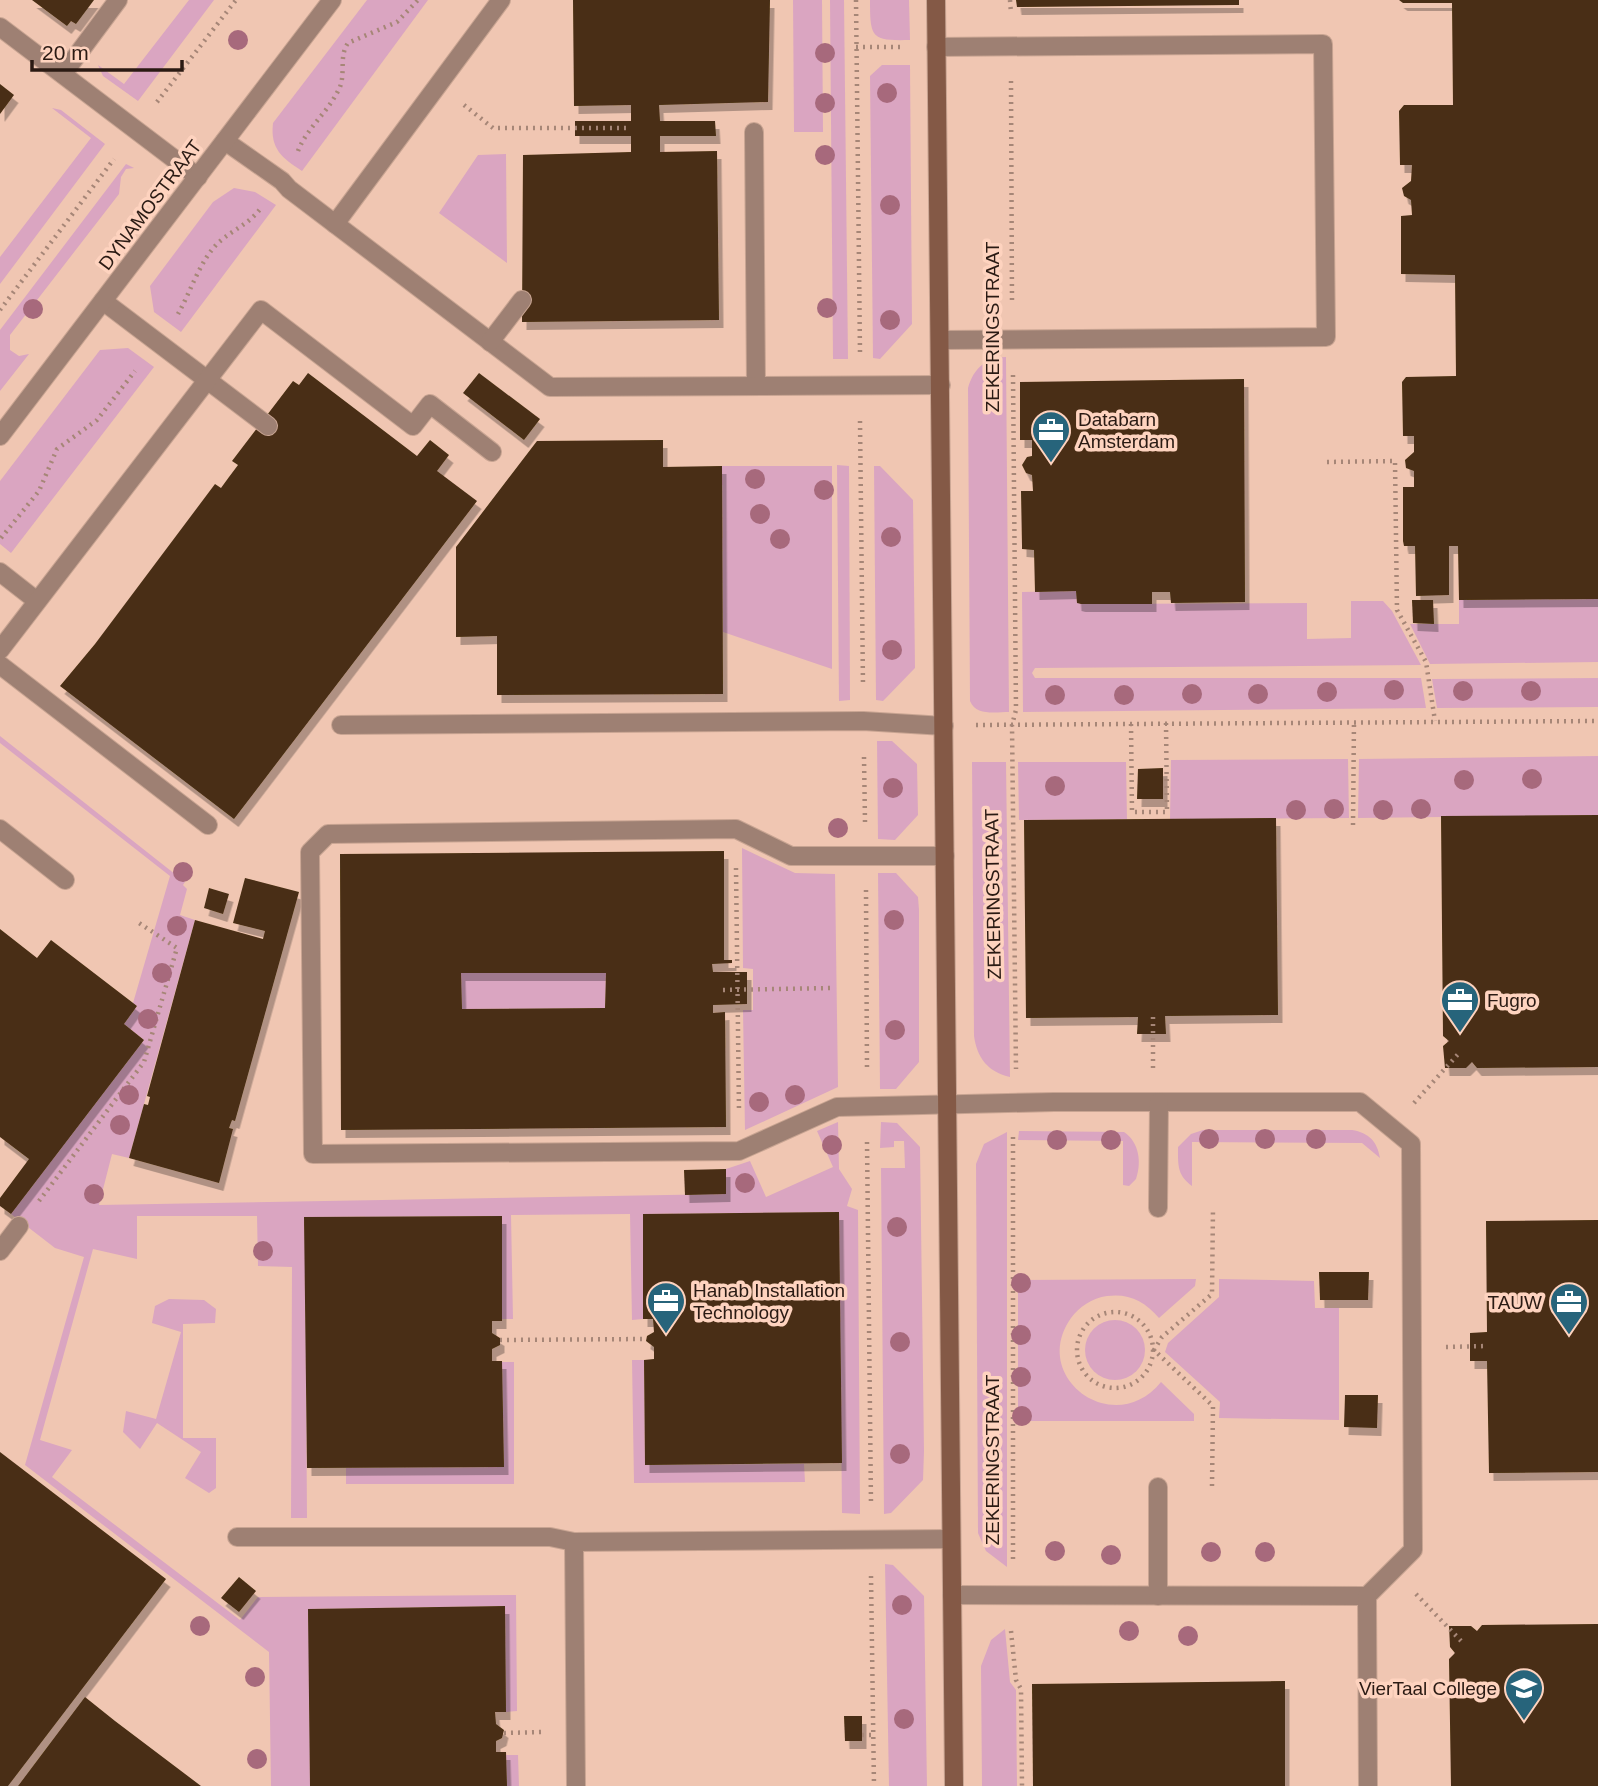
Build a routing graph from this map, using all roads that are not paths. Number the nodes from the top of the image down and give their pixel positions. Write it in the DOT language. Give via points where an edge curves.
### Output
graph roads {
  1 [pos="118,0"];
  2 [pos="332,0"];
  3 [pos="501,0"];
  4 [pos="936,0"];
  5 [pos="0,27"];
  6 [pos="936,47"];
  7 [pos="63,74"];
  8 [pos="754,132"];
  9 [pos="225,141"];
  10 [pos="198,177"];
  11 [pos="335,224"];
  12 [pos="522,300"];
  13 [pos="103,301"];
  14 [pos="941,340"];
  15 [pos="490,342"];
  16 [pos="207,379"];
  17 [pos="941,385"];
  18 [pos="756,386"];
  19 [pos="268,426"];
  20 [pos="0,436"];
  21 [pos="492,452"];
  22 [pos="0,572"];
  23 [pos="37,601"];
  24 [pos="0,650"];
  25 [pos="0,665"];
  26 [pos="341,725"];
  27 [pos="944,726"];
  28 [pos="208,825"];
  29 [pos="0,829"];
  30 [pos="945,856"];
  31 [pos="65,880"];
  32 [pos="1156,1102"];
  33 [pos="946,1105"];
  34 [pos="1158,1208"];
  35 [pos="19,1226"];
  36 [pos="0,1251"];
  37 [pos="1158,1487"];
  38 [pos="237,1537"];
  39 [pos="951,1539"];
  40 [pos="574,1542"];
  41 [pos="952,1595"];
  42 [pos="1158,1596"];
  43 [pos="1367,1596"];
  44 [pos="576,1786"];
  45 [pos="954,1786"];
  46 [pos="1368,1786"];
  1 -- 7 [label="street"];
  2 -- 9 [label="street, DYNAMOSTRAAT"];
  3 -- 11 [label="street"];
  4 -- 6 [label="street"];
  5 -- 7 [label="street"];
  6 -- 14 [label="street"];
  6 -- 14 [label="street" via="1323,44 1326,337"];
  7 -- 10 [label="street"];
  8 -- 18 [label="street"];
  9 -- 10 [label="street, DYNAMOSTRAAT"];
  9 -- 11 [label="street"];
  10 -- 13 [label="street, DYNAMOSTRAAT"];
  11 -- 15 [label="street"];
  12 -- 15 [label="street"];
  13 -- 16 [label="street"];
  13 -- 20 [label="street, DYNAMOSTRAAT"];
  14 -- 17 [label="street"];
  15 -- 18 [label="street" via="550,387"];
  16 -- 19 [label="street"];
  16 -- 21 [label="street" via="261,310 413,426 430,404"];
  16 -- 23 [label="street"];
  17 -- 18 [label="street"];
  17 -- 27 [label="street"];
  22 -- 23 [label="street"];
  23 -- 24 [label="street"];
  25 -- 28 [label="street"];
  26 -- 27 [label="street" via="863,721"];
  27 -- 30 [label="street"];
  29 -- 31 [label="street"];
  30 -- 33 [label="street"];
  30 -- 33 [label="street" via="790,856 736,829 328,834 310,852 313,1154 739,1151 837,1107"];
  32 -- 33 [label="street"];
  32 -- 34 [label="street"];
  32 -- 43 [label="street" via="1360,1102 1410,1144 1413,1550"];
  33 -- 39 [label="street"];
  35 -- 36 [label="street"];
  37 -- 42 [label="street"];
  38 -- 40 [label="street" via="550,1537"];
  39 -- 40 [label="street"];
  39 -- 41 [label="street"];
  40 -- 44 [label="street"];
  41 -- 42 [label="street"];
  41 -- 45 [label="street"];
  42 -- 43 [label="street"];
  43 -- 46 [label="street"];
}
